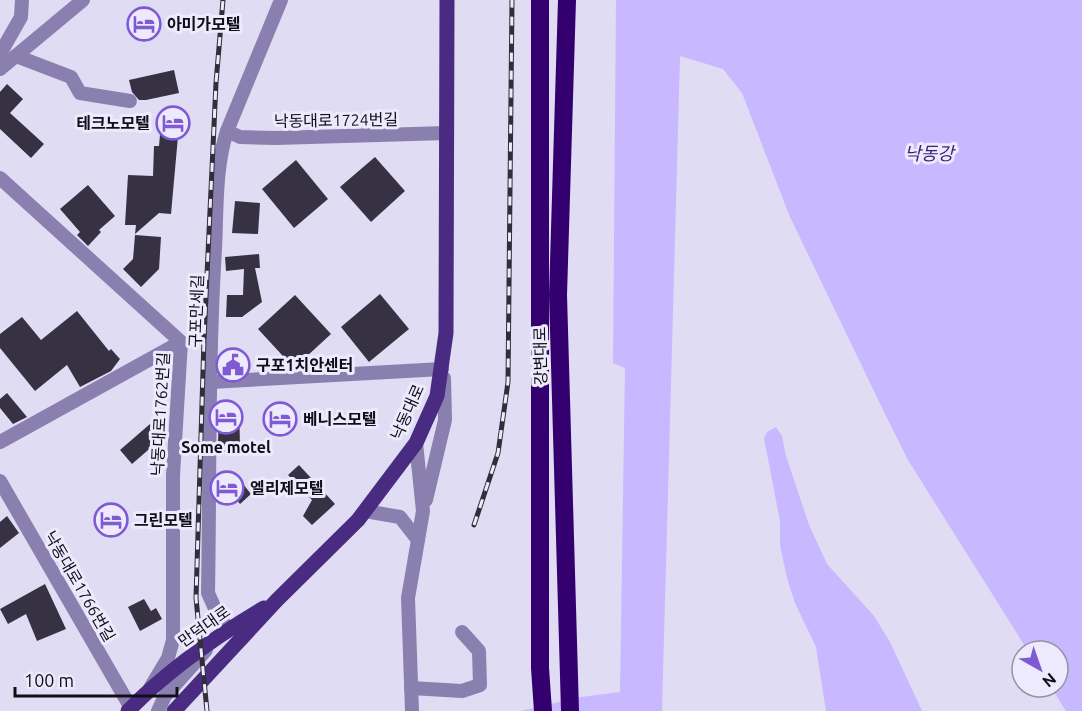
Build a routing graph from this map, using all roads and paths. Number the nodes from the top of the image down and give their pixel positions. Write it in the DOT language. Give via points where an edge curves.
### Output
graph roads {
  1 [pos="22,0"];
  2 [pos="83,0"];
  3 [pos="281,0"];
  4 [pos="447,0"];
  5 [pos="540,0"];
  6 [pos="567,0"];
  7 [pos="0,54"];
  8 [pos="16,56"];
  9 [pos="0,69"];
  10 [pos="130,101"];
  11 [pos="226,131"];
  12 [pos="447,133"];
  13 [pos="0,178"];
  14 [pos="180,342"];
  15 [pos="444,352"];
  16 [pos="442,369"];
  17 [pos="211,382"];
  18 [pos="0,442"];
  19 [pos="417,443"];
  20 [pos="0,481"];
  21 [pos="365,511"];
  22 [pos="423,511"];
  23 [pos="418,540"];
  24 [pos="277,600"];
  25 [pos="231,628"];
  26 [pos="462,632"];
  27 [pos="215,640"];
  28 [pos="411,688"];
  29 [pos="148,689"];
  30 [pos="129,710"];
  31 [pos="158,711"];
  32 [pos="174,711"];
  33 [pos="412,711"];
  34 [pos="543,711"];
  35 [pos="570,711"];
  1 -- 7 [label="street" via="21,17"];
  2 -- 8 [label="street"];
  3 -- 11 [label="street, 구포만세길"];
  4 -- 12 [label="main road, 낙동대로"];
  5 -- 34 [label="highway, 강변대로"];
  6 -- 35 [label="highway, 강변대로" via="558,296"];
  8 -- 9 [label="street"];
  8 -- 10 [label="street" via="71,77 80,93"];
  11 -- 12 [label="street, 낙동대로1724번길" via="240,137 276,138"];
  11 -- 17 [label="street, 구포만세길" via="217,202"];
  12 -- 15 [label="main road, 낙동대로"];
  13 -- 14 [label="street, 낙동대로1762번길"];
  14 -- 18 [label="street"];
  14 -- 29 [label="street, 낙동대로1762번길" via="173,475 173,640 168,658"];
  15 -- 16 [label="main road, 낙동대로"];
  15 -- 22 [label="street" via="445,420"];
  16 -- 17 [label="street"];
  16 -- 19 [label="main road, 낙동대로" via="437,396"];
  17 -- 25 [label="street, 구포만세길" via="208,593 220,620"];
  19 -- 21 [label="main road, 낙동대로"];
  19 -- 22 [label="street"];
  20 -- 30 [label="street, 낙동대로1766번길"];
  21 -- 23 [label="street" via="400,517"];
  21 -- 24 [label="main road, 낙동대로"];
  22 -- 23 [label="street"];
  23 -- 28 [label="street" via="408,598"];
  24 -- 25 [label="main road, 만덕대로"];
  24 -- 32 [label="main road, 낙동대로"];
  25 -- 27 [label="main road, 만덕대로"];
  26 -- 28 [label="street" via="479,651 480,685 462,691"];
  27 -- 29 [label="main road, 만덕대로"];
  27 -- 31 [label="street" via="165,696"];
  28 -- 33 [label="street"];
  29 -- 30 [label="main road, 만덕대로"];
}
